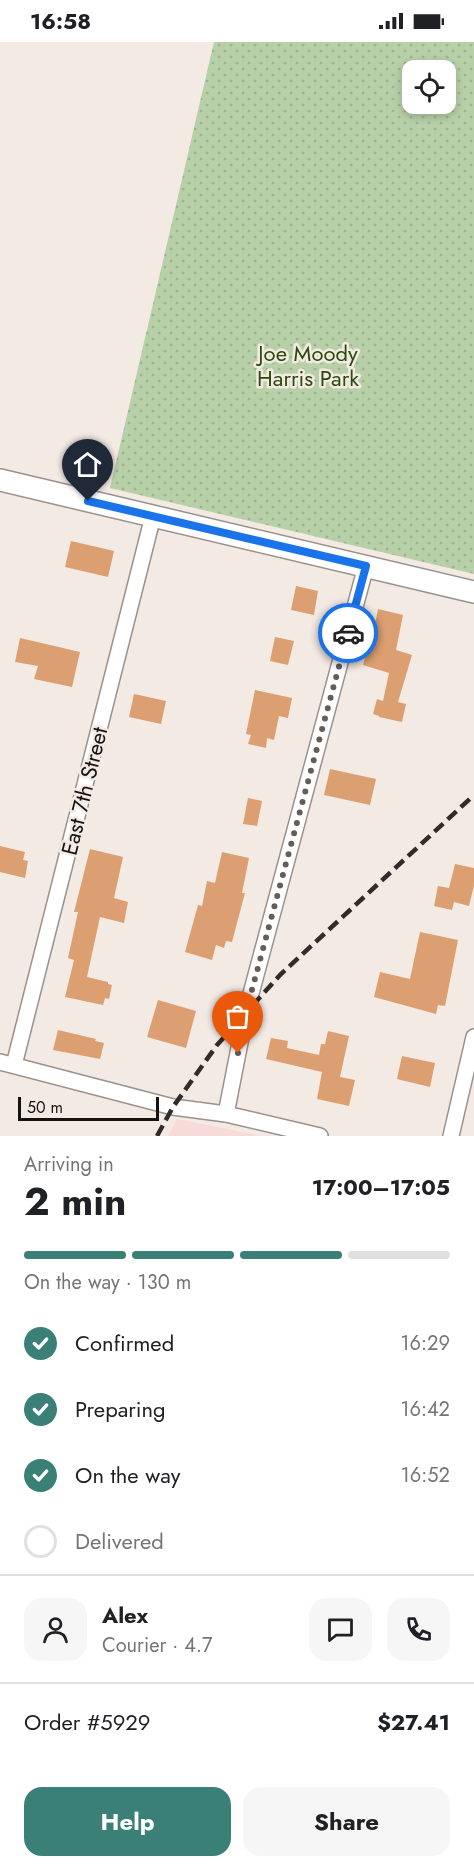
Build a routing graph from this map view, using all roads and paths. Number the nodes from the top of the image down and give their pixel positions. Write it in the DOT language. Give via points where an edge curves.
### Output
graph roads {
  1 [pos="0,480"];
  2 [pos="153,516"];
  3 [pos="366,566"];
  4 [pos="474,592"];
  5 [pos="474,1037"];
  6 [pos="7,1064"];
  7 [pos="226,1114"];
  8 [pos="320,1136"];
  9 [pos="451,1136"];
  1 -- 2 [label="main road"];
  2 -- 3 [label="main road"];
  2 -- 6 [label="street, East 7th Street"];
  3 -- 4 [label="main road"];
  3 -- 7 [label="street" via="246,1012"];
  5 -- 9 [label="street"];
  6 -- 7 [label="street" via="173,1107"];
  7 -- 8 [label="street"];
}
